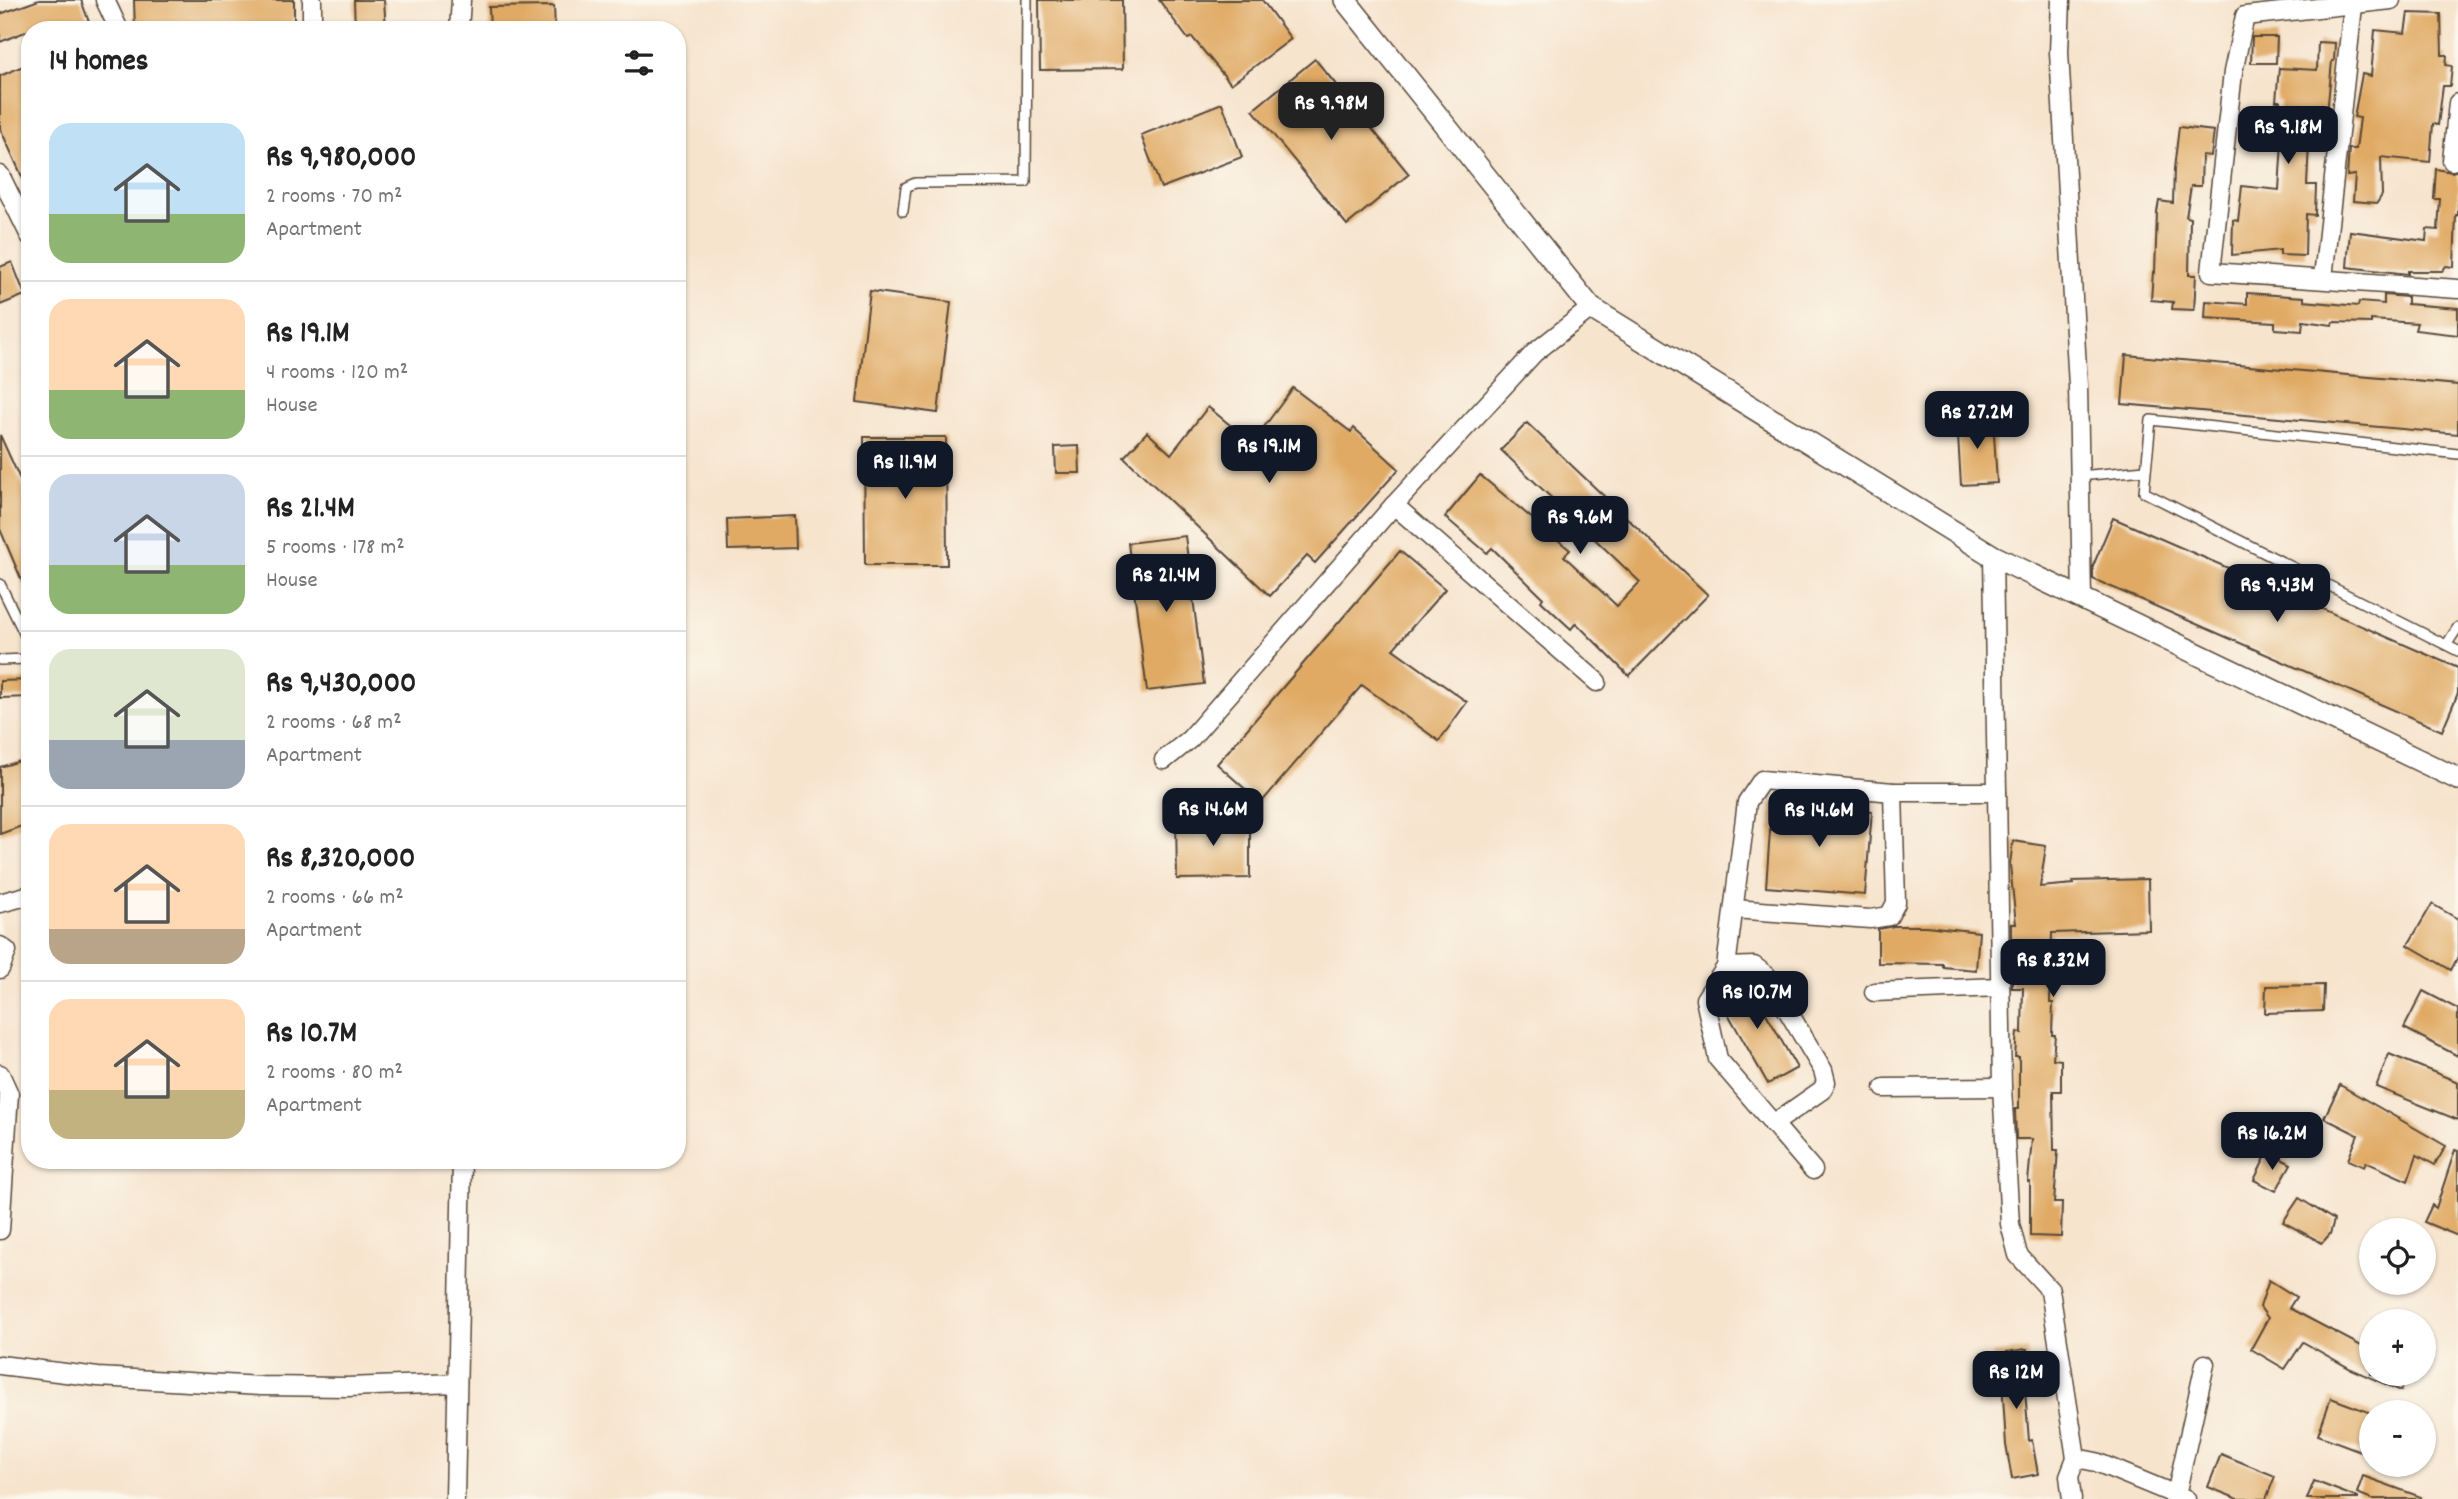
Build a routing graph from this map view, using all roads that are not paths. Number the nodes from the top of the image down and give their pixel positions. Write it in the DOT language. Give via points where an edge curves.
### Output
graph roads {
  1 [pos="105,0"];
  2 [pos="312,0"];
  3 [pos="461,0"];
  4 [pos="1027,0"];
  5 [pos="1345,0"];
  6 [pos="2061,0"];
  7 [pos="2391,0"];
  8 [pos="2353,6"];
  9 [pos="115,21"];
  10 [pos="312,21"];
  11 [pos="460,21"];
  12 [pos="2458,103"];
  13 [pos="2452,161"];
  14 [pos="0,175"];
  15 [pos="903,211"];
  16 [pos="21,218"];
  17 [pos="2323,278"];
  18 [pos="2458,289"];
  19 [pos="1591,308"];
  20 [pos="2458,454"];
  21 [pos="2145,470"];
  22 [pos="2079,477"];
  23 [pos="1394,505"];
  24 [pos="1993,556"];
  25 [pos="0,583"];
  26 [pos="2082,599"];
  27 [pos="21,627"];
  28 [pos="2458,627"];
  29 [pos="2447,644"];
  30 [pos="2458,650"];
  31 [pos="21,659"];
  32 [pos="0,660"];
  33 [pos="1597,682"];
  34 [pos="1164,760"];
  35 [pos="2458,779"];
  36 [pos="1893,792"];
  37 [pos="1997,792"];
  38 [pos="21,897"];
  39 [pos="0,903"];
  40 [pos="1734,909"];
  41 [pos="0,946"];
  42 [pos="1726,967"];
  43 [pos="0,969"];
  44 [pos="2000,987"];
  45 [pos="1874,992"];
  46 [pos="0,1074"];
  47 [pos="2002,1087"];
  48 [pos="1884,1088"];
  49 [pos="1773,1124"];
  50 [pos="462,1169"];
  51 [pos="1813,1170"];
  52 [pos="0,1230"];
  53 [pos="2205,1364"];
  54 [pos="0,1365"];
  55 [pos="457,1383"];
  56 [pos="2076,1458"];
  57 [pos="2181,1497"];
  58 [pos="455,1499"];
  59 [pos="2072,1499"];
  1 -- 9 [label="street"];
  2 -- 10 [label="street"];
  3 -- 11 [label="street"];
  4 -- 15 [label="lane" via="1027,183 915,183 906,187"];
  5 -- 19 [label="street"];
  6 -- 22 [label="street" via="2059,52"];
  7 -- 8 [label="street"];
  8 -- 17 [label="street"];
  8 -- 17 [label="street" via="2245,16 2232,72 2211,272"];
  12 -- 13 [label="street"];
  14 -- 16 [label="street"];
  17 -- 18 [label="street"];
  19 -- 23 [label="street" via="1534,354"];
  19 -- 24 [label="street"];
  20 -- 21 [label="lane" via="2151,419"];
  21 -- 22 [label="lane"];
  21 -- 29 [label="lane" via="2144,492"];
  22 -- 26 [label="street"];
  23 -- 33 [label="street"];
  23 -- 34 [label="street" via="1190,739"];
  24 -- 26 [label="street"];
  24 -- 37 [label="street"];
  25 -- 27 [label="lane"];
  26 -- 35 [label="street"];
  28 -- 29 [label="lane"];
  29 -- 30 [label="lane"];
  31 -- 32 [label="lane"];
  36 -- 37 [label="street"];
  36 -- 40 [label="street" via="1762,780 1746,802"];
  36 -- 40 [label="street" via="1896,903 1889,916 1870,919"];
  37 -- 44 [label="street"];
  38 -- 39 [label="street"];
  40 -- 42 [label="street"];
  41 -- 43 [label="street" via="7,951"];
  42 -- 49 [label="street" via="1705,999 1718,1059"];
  42 -- 49 [label="street" via="1754,967 1767,976 1823,1070 1826,1082 1822,1090"];
  44 -- 45 [label="street"];
  44 -- 47 [label="street"];
  46 -- 52 [label="street" via="9,1094"];
  47 -- 48 [label="street"];
  47 -- 56 [label="street" via="2010,1224 2018,1255 2050,1290"];
  49 -- 51 [label="street"];
  50 -- 55 [label="street"];
  53 -- 57 [label="street"];
  54 -- 55 [label="street" via="98,1377 261,1386"];
  55 -- 58 [label="street"];
  56 -- 57 [label="street"];
  56 -- 59 [label="street" via="2069,1476"];
}
